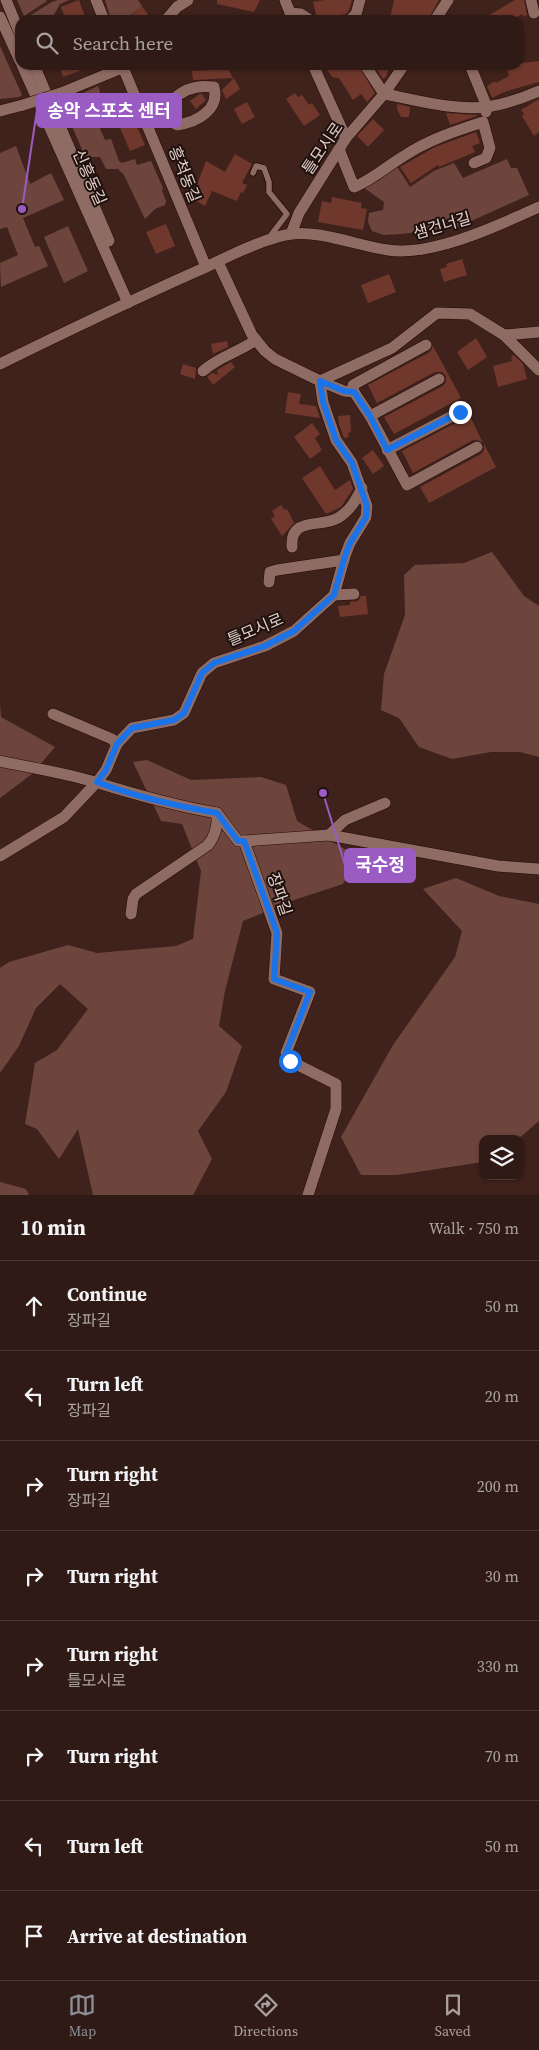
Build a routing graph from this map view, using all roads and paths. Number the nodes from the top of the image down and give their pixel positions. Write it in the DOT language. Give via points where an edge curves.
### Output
graph roads {
  1 [pos="6,0"];
  2 [pos="96,0"];
  3 [pos="188,0"];
  4 [pos="360,0"];
  5 [pos="448,0"];
  6 [pos="531,0"];
  7 [pos="283,1"];
  8 [pos="534,13"];
  9 [pos="102,15"];
  10 [pos="171,15"];
  11 [pos="291,15"];
  12 [pos="355,15"];
  13 [pos="442,15"];
  14 [pos="0,19"];
  15 [pos="15,22"];
  16 [pos="15,50"];
  17 [pos="24,70"];
  18 [pos="36,70"];
  19 [pos="114,70"];
  20 [pos="125,70"];
  21 [pos="315,70"];
  22 [pos="368,70"];
  23 [pos="401,70"];
  24 [pos="472,70"];
  25 [pos="539,90"];
  26 [pos="384,94"];
  27 [pos="487,107"];
  28 [pos="3,108"];
  29 [pos="166,119"];
  30 [pos="483,122"];
  31 [pos="147,125"];
  32 [pos="346,138"];
  33 [pos="339,149"];
  34 [pos="474,163"];
  35 [pos="253,173"];
  36 [pos="539,207"];
  37 [pos="291,234"];
  38 [pos="266,241"];
  39 [pos="218,262"];
  40 [pos="206,267"];
  41 [pos="131,301"];
  42 [pos="539,332"];
  43 [pos="504,334"];
  44 [pos="256,340"];
  45 [pos="426,345"];
  46 [pos="0,364"];
  47 [pos="539,370"];
  48 [pos="203,371"];
  49 [pos="439,379"];
  50 [pos="320,381"];
  51 [pos="354,392"];
  52 [pos="460,412"];
  53 [pos="370,416"];
  54 [pos="477,447"];
  55 [pos="387,450"];
  56 [pos="362,488"];
  57 [pos="292,547"];
  58 [pos="344,560"];
  59 [pos="269,582"];
  60 [pos="354,594"];
  61 [pos="334,595"];
  62 [pos="53,714"];
  63 [pos="117,744"];
  64 [pos="0,761"];
  65 [pos="97,782"];
  66 [pos="385,803"];
  67 [pos="217,813"];
  68 [pos="330,835"];
  69 [pos="244,841"];
  70 [pos="0,856"];
  71 [pos="539,869"];
  72 [pos="131,914"];
  73 [pos="308,1195"];
  1 -- 15 [label="street"];
  2 -- 9 [label="street"];
  3 -- 10 [label="street"];
  4 -- 12 [label="street"];
  5 -- 13 [label="street"];
  6 -- 8 [label="street"];
  7 -- 11 [label="street"];
  14 -- 16 [label="street"];
  17 -- 41 [label="street, 신흥동길"];
  18 -- 41 [label="street"];
  19 -- 28 [label="street, bridge" via="61,93"];
  20 -- 31 [label="street, 흥척동길"];
  21 -- 32 [label="street"];
  22 -- 26 [label="street"];
  23 -- 26 [label="street, 틀모시로"];
  24 -- 27 [label="street"];
  25 -- 27 [label="street" via="520,99"];
  26 -- 27 [label="street" via="461,107"];
  26 -- 32 [label="street, 틀모시로"];
  27 -- 30 [label="street"];
  29 -- 31 [label="street"];
  30 -- 33 [label="street" via="446,134 404,155 365,183 354,187"];
  30 -- 34 [label="street" via="490,148 486,158"];
  31 -- 40 [label="street, 흥척동길"];
  32 -- 33 [label="street, 틀모시로"];
  33 -- 37 [label="street, 틀모시로" via="299,213"];
  35 -- 38 [label="lane" via="256,166 264,168 269,192 288,214"];
  36 -- 37 [label="street, 샘건너길" via="457,240 418,250 390,251 314,235"];
  37 -- 38 [label="street"];
  38 -- 39 [label="street"];
  39 -- 40 [label="street"];
  39 -- 44 [label="street"];
  40 -- 41 [label="street"];
  41 -- 46 [label="street"];
  42 -- 43 [label="street"];
  43 -- 47 [label="street"];
  43 -- 50 [label="street" via="470,314 437,313 392,348"];
  44 -- 48 [label="street" via="210,364"];
  44 -- 50 [label="street" via="275,359"];
  45 -- 51 [label="street" via="353,385"];
  49 -- 53 [label="street"];
  50 -- 51 [label="street"];
  50 -- 56 [label="street" via="323,402 336,440 352,463"];
  51 -- 53 [label="street"];
  52 -- 55 [label="street"];
  53 -- 55 [label="street"];
  54 -- 55 [label="street" via="407,485"];
  56 -- 57 [label="street" via="352,505 337,519 309,522 297,531 291,540"];
  56 -- 58 [label="street" via="366,517"];
  58 -- 59 [label="street" via="276,570 270,572"];
  58 -- 61 [label="street"];
  60 -- 61 [label="street"];
  61 -- 63 [label="street, 틀모시로" via="294,631 265,646 214,663 202,673 184,713 174,720 132,728"];
  62 -- 63 [label="street"];
  63 -- 65 [label="street"];
  64 -- 65 [label="street"];
  65 -- 67 [label="street" via="182,807"];
  65 -- 70 [label="street" via="64,817"];
  66 -- 68 [label="street" via="345,820"];
  67 -- 69 [label="street, 장파길" via="238,841"];
  67 -- 72 [label="street" via="218,822 208,845 136,894"];
  68 -- 69 [label="street"];
  68 -- 71 [label="street" via="498,866"];
  69 -- 73 [label="street, 장파길" via="277,933 274,979 310,992 286,1053 290,1061 336,1084 336,1109"];
}
